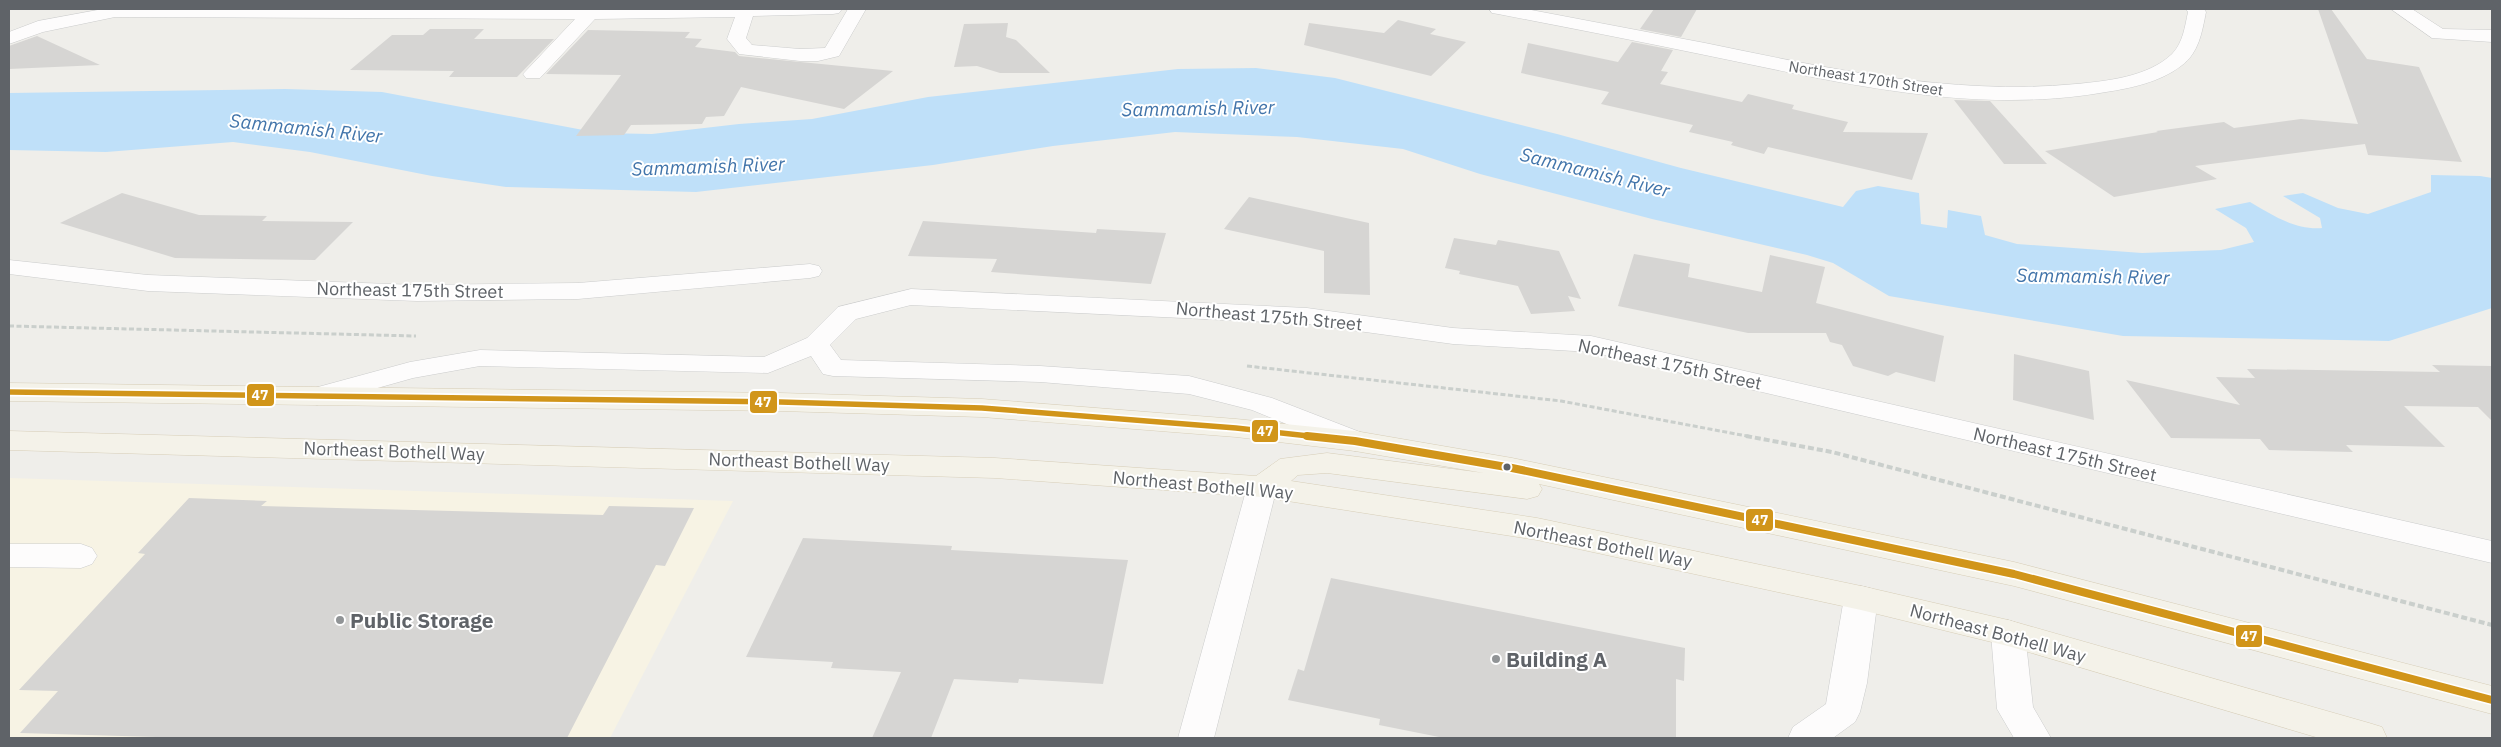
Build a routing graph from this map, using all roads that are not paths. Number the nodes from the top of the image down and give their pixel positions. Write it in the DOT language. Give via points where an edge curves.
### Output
graph roads {
  1 [pos="833,9"];
  2 [pos="857,9"];
  3 [pos="1498,9"];
  4 [pos="2195,9"];
  5 [pos="2400,9"];
  6 [pos="746,11"];
  7 [pos="590,14"];
  8 [pos="2492,36"];
  9 [pos="9,38"];
  10 [pos="533,74"];
  11 [pos="9,267"];
  12 [pos="810,271"];
  13 [pos="816,344"];
  14 [pos="9,392"];
  15 [pos="317,396"];
  16 [pos="9,440"];
  17 [pos="1355,441"];
  18 [pos="1262,487"];
  19 [pos="1618,491"];
  20 [pos="2492,552"];
  21 [pos="9,555"];
  22 [pos="80,556"];
  23 [pos="1861,598"];
  24 [pos="2008,633"];
  25 [pos="2492,700"];
  26 [pos="1196,738"];
  27 [pos="1806,738"];
  28 [pos="2033,738"];
  29 [pos="2369,738"];
  1 -- 6 [label="street"];
  2 -- 6 [label="street" via="832,52 818,55 746,50 736,39"];
  3 -- 4 [label="street, Northeast 170th Street" via="1865,80 1972,94 2022,95 2108,86 2140,78 2174,62 2190,45"];
  5 -- 8 [label="street" via="2439,34"];
  6 -- 7 [label="street"];
  7 -- 9 [label="street" via="115,12 38,27"];
  7 -- 10 [label="street"];
  11 -- 12 [label="street, Northeast 175th Street" via="148,282 417,293 578,290"];
  13 -- 15 [label="street" via="768,365 480,358 410,370"];
  13 -- 17 [label="street" via="833,368 1040,374 1189,385 1262,404"];
  13 -- 20 [label="street, Northeast 175th Street" via="847,313 911,297 1307,316 1453,336 1591,344"];
  14 -- 15 [label="main road"];
  15 -- 17 [label="main road" via="982,408"];
  16 -- 18 [label="main road, Northeast Bothell Way" via="985,467"];
  17 -- 19 [label="main road" via="1512,468"];
  18 -- 19 [label="main road" via="1291,466 1326,463 1566,494"];
  18 -- 23 [label="main road, Northeast Bothell Way" via="1537,529"];
  18 -- 26 [label="street"];
  19 -- 25 [label="main road" via="2014,574"];
  21 -- 22 [label="street"];
  23 -- 24 [label="main road, Northeast Bothell Way"];
  23 -- 27 [label="street" via="1842,712"];
  24 -- 28 [label="street" via="2015,709"];
  24 -- 29 [label="main road, Northeast Bothell Way"];
}
